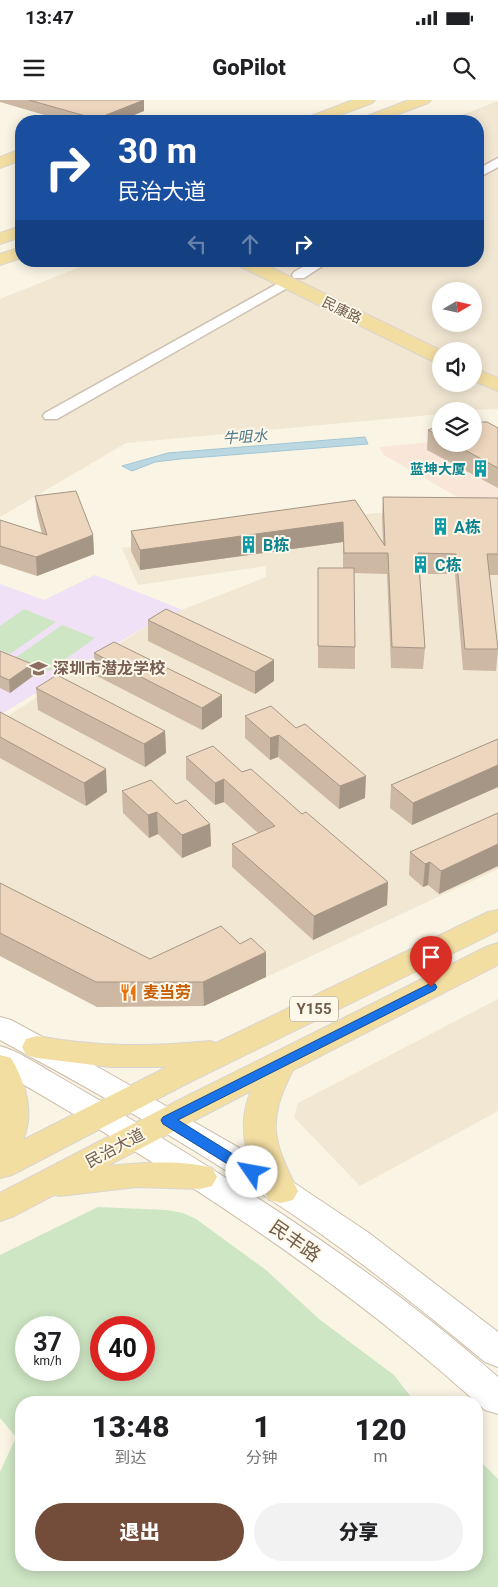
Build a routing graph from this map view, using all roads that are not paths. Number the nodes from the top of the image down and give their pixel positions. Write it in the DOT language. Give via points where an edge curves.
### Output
graph roads {
  1 [pos="367,100"];
  2 [pos="423,100"];
  3 [pos="327,115"];
  4 [pos="383,115"];
  5 [pos="0,147"];
  6 [pos="15,152"];
  7 [pos="15,157"];
  8 [pos="498,162"];
  9 [pos="0,164"];
  10 [pos="15,170"];
  11 [pos="484,170"];
  12 [pos="15,233"];
  13 [pos="0,239"];
  14 [pos="15,254"];
  15 [pos="0,260"];
  16 [pos="259,267"];
  17 [pos="277,267"];
  18 [pos="313,267"];
  19 [pos="292,279"];
  20 [pos="436,342"];
  21 [pos="432,353"];
  22 [pos="482,364"];
  23 [pos="498,372"];
  24 [pos="482,378"];
  25 [pos="498,385"];
  26 [pos="51,416"];
  27 [pos="498,919"];
  28 [pos="498,953"];
  29 [pos="0,1027"];
  30 [pos="238,1046"];
  31 [pos="37,1047"];
  32 [pos="0,1057"];
  33 [pos="280,1064"];
  34 [pos="0,1066"];
  35 [pos="131,1099"];
  36 [pos="100,1115"];
  37 [pos="167,1120"];
  38 [pos="136,1136"];
  39 [pos="0,1153"];
  40 [pos="0,1166"];
  41 [pos="200,1177"];
  42 [pos="39,1187"];
  43 [pos="281,1191"];
  44 [pos="0,1208"];
  45 [pos="498,1352"];
  46 [pos="498,1399"];
  1 -- 3 [label="main road"];
  2 -- 4 [label="main road"];
  5 -- 6 [label="main road"];
  7 -- 9 [label="main road"];
  8 -- 11 [label="street"];
  9 -- 10 [label="main road"];
  12 -- 13 [label="main road"];
  14 -- 15 [label="main road"];
  16 -- 19 [label="main road, 民康路"];
  17 -- 19 [label="main road, 民康路"];
  18 -- 19 [label="street"];
  19 -- 20 [label="main road, 民康路"];
  19 -- 21 [label="main road, 民康路"];
  19 -- 26 [label="street"];
  22 -- 23 [label="main road"];
  24 -- 25 [label="main road"];
  27 -- 30 [label="main road, Y155"];
  28 -- 33 [label="main road, 民治大道 / Y155"];
  29 -- 31 [label="street, 民丰路"];
  30 -- 31 [label="main road" via="202,1053 123,1057"];
  30 -- 35 [label="main road, Y155"];
  31 -- 35 [label="street, 民丰路"];
  32 -- 36 [label="street, 民丰路"];
  33 -- 37 [label="main road, 民治大道 / Y155"];
  33 -- 43 [label="main road" via="264,1092 258,1126 262,1147"];
  34 -- 39 [label="main road" via="12,1110 9,1135"];
  35 -- 36 [label="main road, Y155"];
  35 -- 37 [label="street, 民丰路"];
  36 -- 38 [label="street, 民丰路"];
  36 -- 40 [label="main road, Y155"];
  37 -- 38 [label="main road, 民治大道 / Y155"];
  37 -- 43 [label="street, 民丰路"];
  38 -- 41 [label="street, 民丰路"];
  38 -- 42 [label="main road, 民治大道 / Y155"];
  41 -- 42 [label="main road" via="137,1174"];
  41 -- 46 [label="street, 民丰路" via="351,1280 429,1339"];
  42 -- 44 [label="main road, 民治大道 / Y155"];
  43 -- 45 [label="street, 民丰路" via="433,1299"];
}
